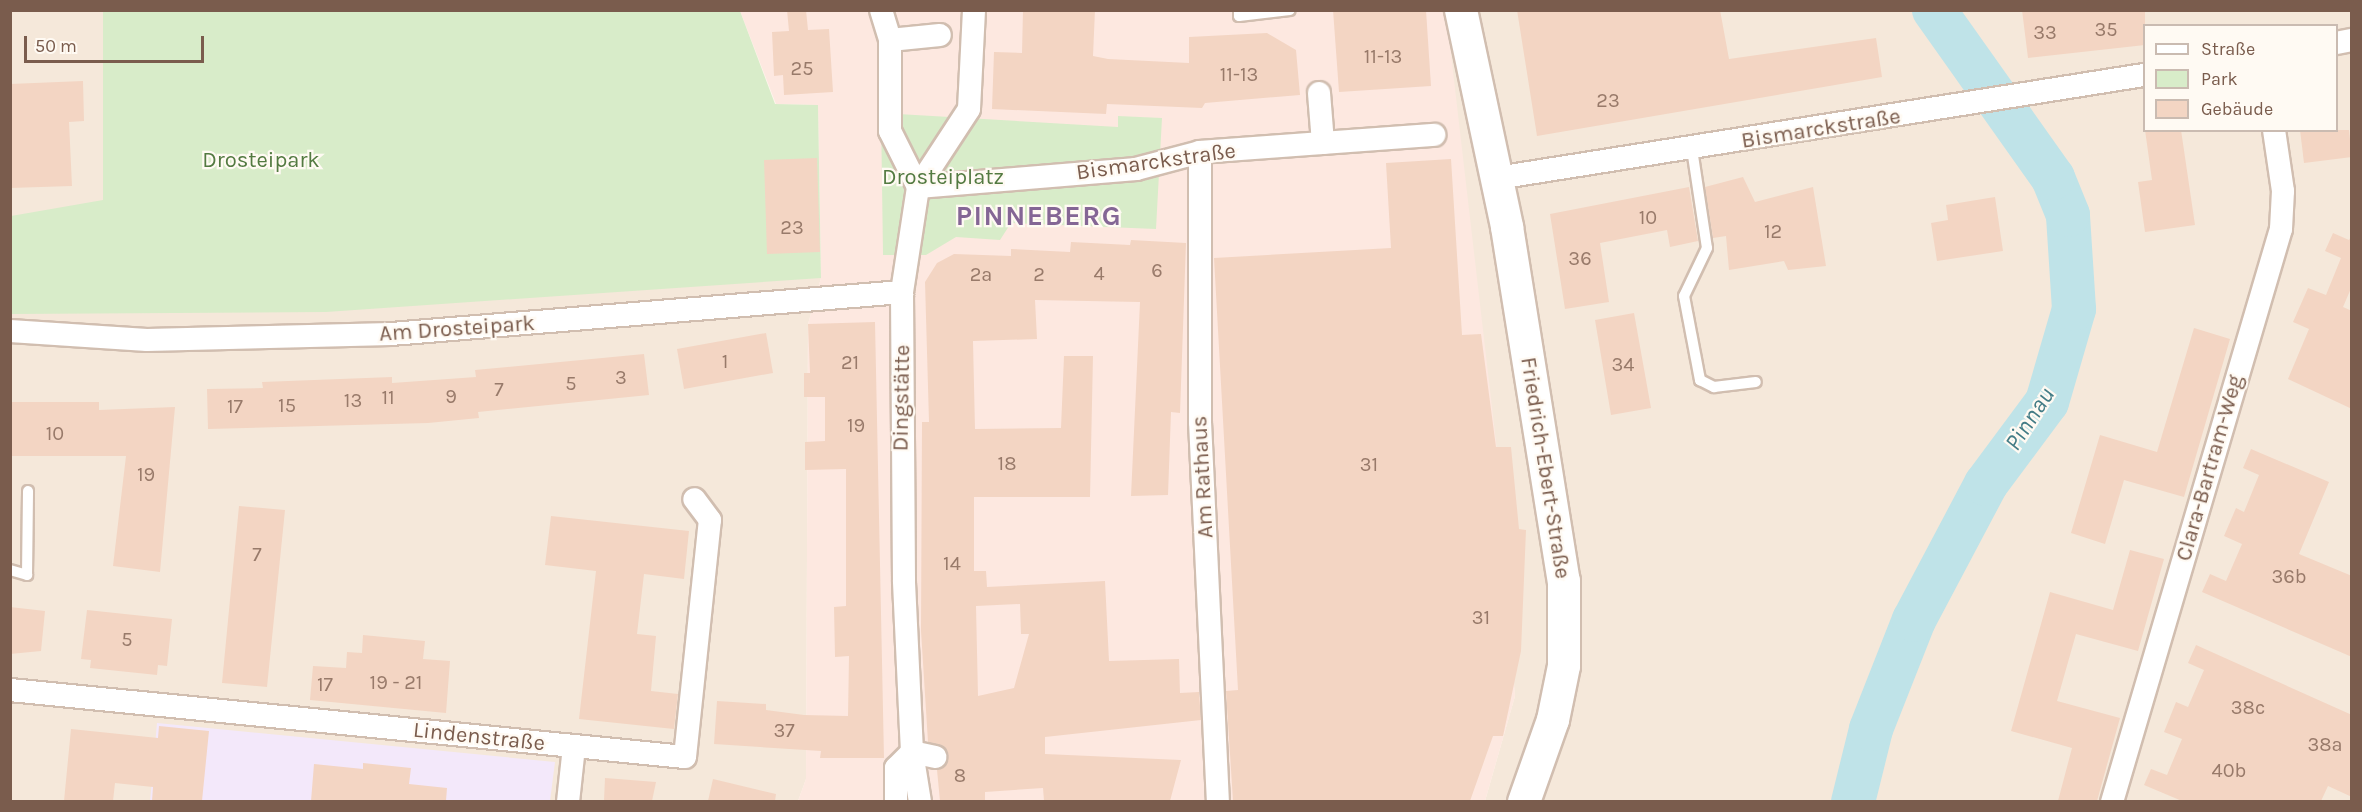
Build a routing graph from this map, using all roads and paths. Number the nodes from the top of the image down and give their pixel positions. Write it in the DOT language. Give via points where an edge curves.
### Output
graph roads {
  1 [pos="881,10"];
  2 [pos="974,10"];
  3 [pos="1290,10"];
  4 [pos="1461,10"];
  5 [pos="1483,10"];
  6 [pos="1239,13"];
  7 [pos="953,36"];
  8 [pos="890,40"];
  9 [pos="2143,75"];
  10 [pos="1319,93"];
  11 [pos="1488,131"];
  12 [pos="2274,132"];
  13 [pos="1434,135"];
  14 [pos="1323,142"];
  15 [pos="1692,149"];
  16 [pos="1200,152"];
  17 [pos="1497,178"];
  18 [pos="918,187"];
  19 [pos="902,292"];
  20 [pos="10,331"];
  21 [pos="1756,382"];
  22 [pos="28,491"];
  23 [pos="694,499"];
  24 [pos="10,570"];
  25 [pos="10,690"];
  26 [pos="574,747"];
  27 [pos="912,752"];
  28 [pos="935,757"];
  29 [pos="568,801"];
  30 [pos="896,801"];
  31 [pos="920,801"];
  32 [pos="1218,801"];
  33 [pos="1524,801"];
  34 [pos="2112,801"];
  1 -- 8 [label="street"];
  2 -- 7 [label="street, Dingstätte"];
  3 -- 6 [label="lane"];
  4 -- 11 [label="main road, Friedrich-Ebert-Straße"];
  5 -- 11 [label="main road, Friedrich-Ebert-Straße"];
  7 -- 8 [label="street"];
  7 -- 18 [label="street, Dingstätte" via="969,109"];
  8 -- 18 [label="street" via="890,131"];
  9 -- 15 [label="street, Bismarckstraße"];
  10 -- 14 [label="street"];
  11 -- 17 [label="main road, Friedrich-Ebert-Straße"];
  12 -- 34 [label="street, Clara-Bartram-Weg" via="2283,191 2281,229"];
  13 -- 14 [label="street, Bismarckstraße"];
  14 -- 16 [label="street, Bismarckstraße"];
  15 -- 17 [label="street, Bismarckstraße"];
  15 -- 21 [label="lane" via="1707,248 1684,296 1700,380 1714,387"];
  16 -- 18 [label="street, Bismarckstraße" via="1137,169"];
  16 -- 32 [label="street, Am Rathaus" via="1200,422"];
  17 -- 33 [label="main road, Friedrich-Ebert-Straße" via="1553,493 1566,611 1564,666 1553,720"];
  18 -- 19 [label="street, Dingstätte"];
  19 -- 20 [label="street, Am Drosteipark" via="391,334 147,340"];
  19 -- 27 [label="street, Dingstätte" via="903,580"];
  22 -- 24 [label="lane" via="27,575"];
  23 -- 26 [label="street, Lindenstraße" via="710,520 685,757"];
  25 -- 26 [label="street, Lindenstraße"];
  26 -- 29 [label="street"];
  27 -- 28 [label="street"];
  27 -- 30 [label="street" via="896,768"];
  27 -- 31 [label="street, Dingstätte"];
}
